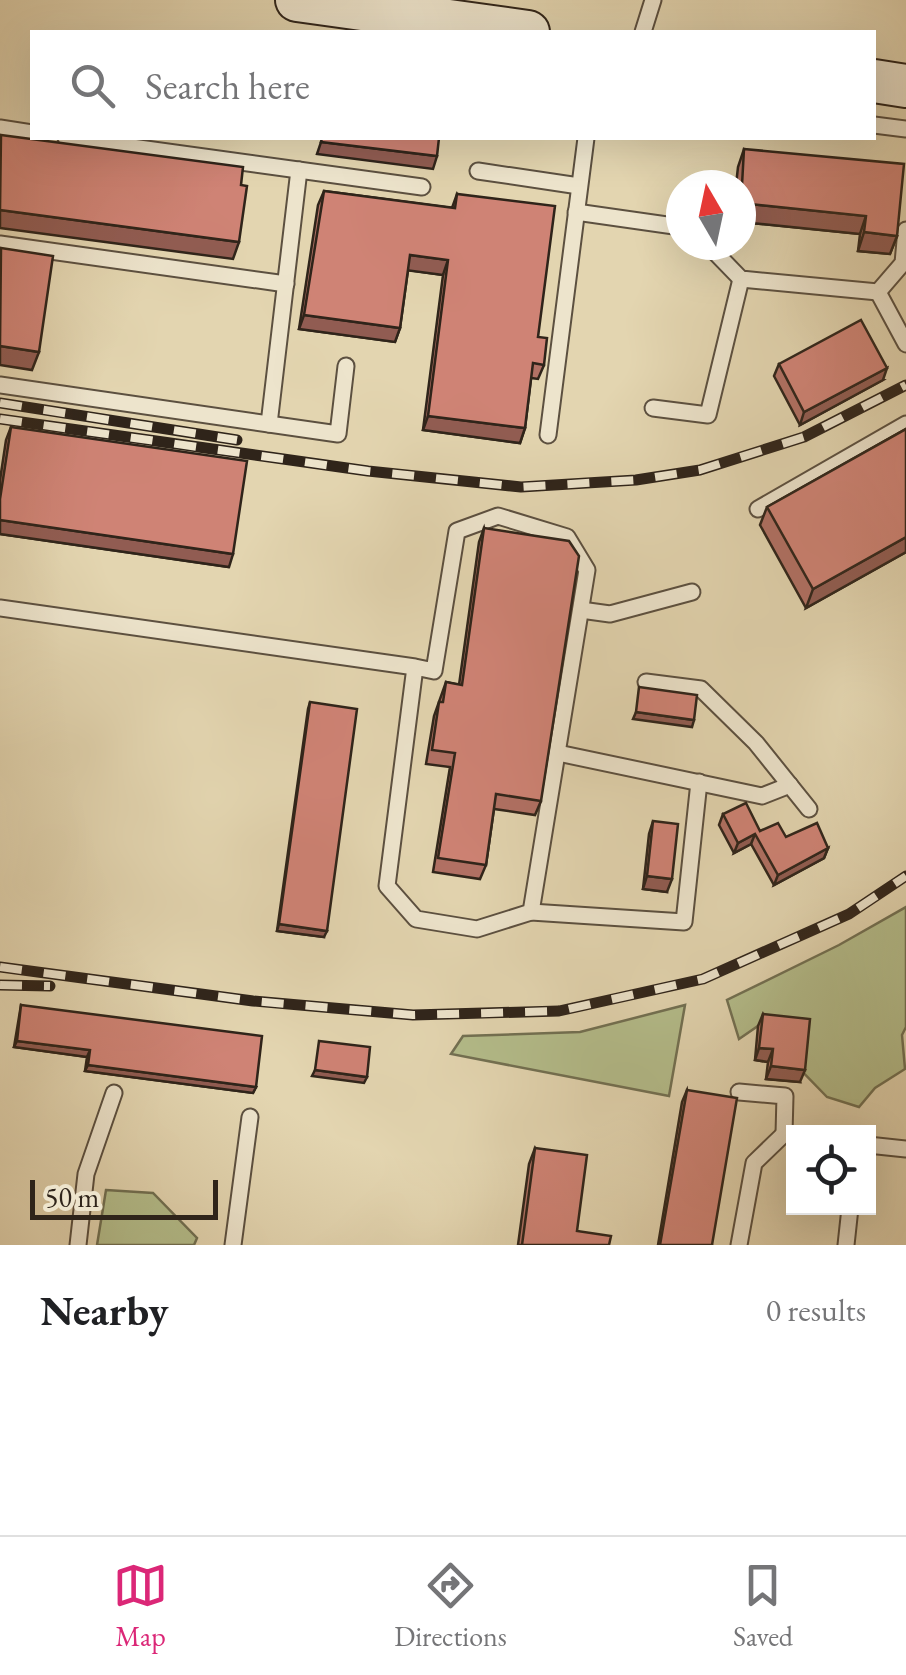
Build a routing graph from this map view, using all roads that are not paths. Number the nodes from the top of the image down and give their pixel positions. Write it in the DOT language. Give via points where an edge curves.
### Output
graph roads {
  1 [pos="297,0"];
  2 [pos="653,0"];
  3 [pos="514,30"];
  4 [pos="644,30"];
  5 [pos="876,81"];
  6 [pos="906,86"];
  7 [pos="876,124"];
  8 [pos="0,128"];
  9 [pos="906,129"];
  10 [pos="30,133"];
  11 [pos="81,140"];
  12 [pos="586,140"];
  13 [pos="299,170"];
  14 [pos="478,171"];
  15 [pos="580,186"];
  16 [pos="422,187"];
  17 [pos="576,212"];
  18 [pos="666,225"];
  19 [pos="906,230"];
  20 [pos="0,244"];
  21 [pos="723,260"];
  22 [pos="741,279"];
  23 [pos="286,284"];
  24 [pos="878,292"];
  25 [pos="906,344"];
  26 [pos="346,366"];
  27 [pos="0,385"];
  28 [pos="653,408"];
  29 [pos="269,424"];
  30 [pos="906,424"];
  31 [pos="548,435"];
  32 [pos="758,508"];
  33 [pos="692,592"];
  34 [pos="0,608"];
  35 [pos="580,610"];
  36 [pos="415,667"];
  37 [pos="646,682"];
  38 [pos="558,753"];
  39 [pos="699,782"];
  40 [pos="790,785"];
  41 [pos="809,810"];
  42 [pos="531,912"];
  43 [pos="739,1092"];
  44 [pos="114,1093"];
  45 [pos="250,1116"];
  46 [pos="788,1125"];
  47 [pos="786,1136"];
  48 [pos="876,1146"];
  49 [pos="906,1150"];
  50 [pos="849,1215"];
  51 [pos="78,1245"];
  52 [pos="232,1245"];
  53 [pos="739,1245"];
  54 [pos="846,1245"];
  1 -- 3 [label="street"];
  2 -- 4 [label="lane"];
  5 -- 6 [label="street"];
  7 -- 9 [label="lane"];
  8 -- 10 [label="lane"];
  11 -- 13 [label="lane"];
  12 -- 15 [label="lane"];
  13 -- 16 [label="lane"];
  13 -- 23 [label="lane"];
  14 -- 15 [label="lane"];
  15 -- 17 [label="lane"];
  17 -- 18 [label="lane"];
  17 -- 31 [label="lane"];
  19 -- 24 [label="lane" via="902,263"];
  20 -- 23 [label="lane"];
  21 -- 22 [label="lane"];
  22 -- 24 [label="lane"];
  22 -- 28 [label="lane" via="708,415"];
  23 -- 29 [label="lane"];
  24 -- 25 [label="lane"];
  26 -- 29 [label="lane" via="338,434"];
  27 -- 29 [label="lane"];
  30 -- 32 [label="lane"];
  33 -- 35 [label="lane" via="610,614"];
  34 -- 36 [label="lane"];
  35 -- 36 [label="lane" via="587,570 566,537 498,516 457,531 434,671"];
  35 -- 38 [label="lane"];
  36 -- 42 [label="lane" via="387,886 416,919 477,929"];
  37 -- 40 [label="lane" via="701,690"];
  38 -- 39 [label="lane"];
  38 -- 42 [label="lane"];
  39 -- 40 [label="lane" via="762,796"];
  39 -- 42 [label="lane" via="684,922"];
  40 -- 41 [label="lane"];
  43 -- 46 [label="lane" via="785,1096"];
  44 -- 51 [label="lane" via="86,1174"];
  45 -- 52 [label="lane"];
  47 -- 53 [label="lane" via="754,1163"];
  48 -- 49 [label="lane"];
  50 -- 54 [label="lane"];
}
